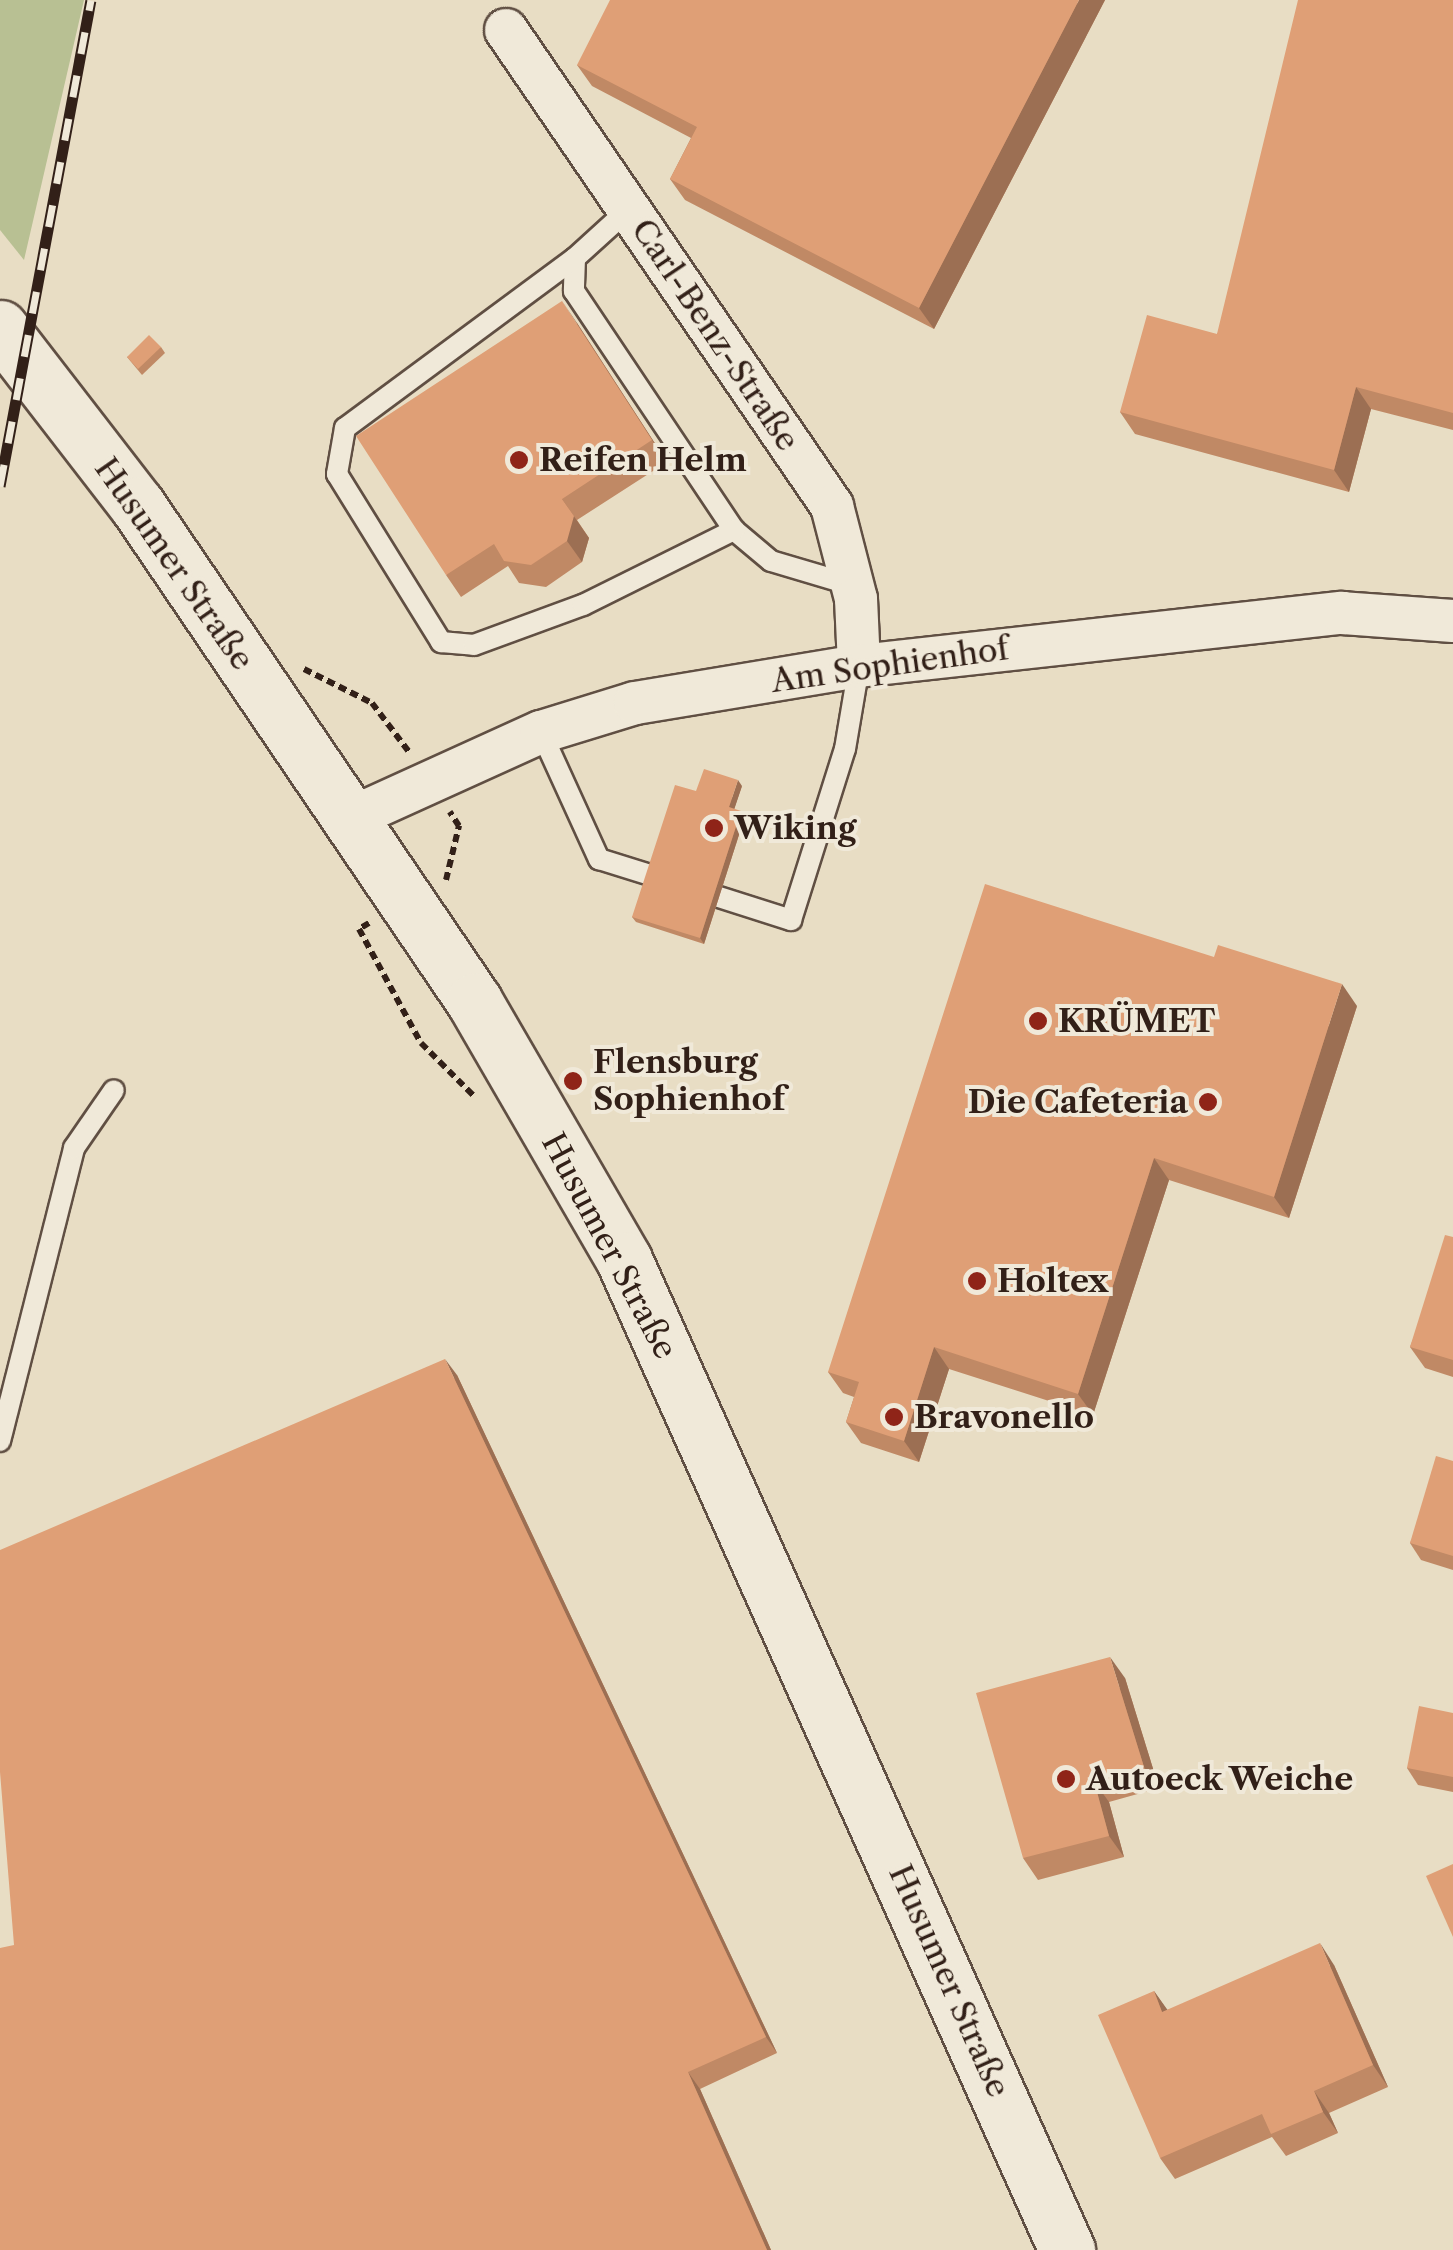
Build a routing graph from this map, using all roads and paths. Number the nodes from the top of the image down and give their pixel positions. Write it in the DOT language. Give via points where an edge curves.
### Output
graph roads {
  1 [pos="506,30"];
  2 [pos="628,209"];
  3 [pos="575,258"];
  4 [pos="0,328"];
  5 [pos="734,530"];
  6 [pos="852,585"];
  7 [pos="1453,621"];
  8 [pos="859,666"];
  9 [pos="541,732"];
  10 [pos="351,818"];
  11 [pos="114,1090"];
  12 [pos="0,1440"];
  13 [pos="1067,2250"];
  1 -- 2 [label="street, Carl-Benz-Straße"];
  2 -- 3 [label="lane"];
  2 -- 6 [label="street, Carl-Benz-Straße" via="832,506"];
  3 -- 5 [label="lane" via="574,291"];
  3 -- 5 [label="lane" via="345,428 338,474 441,642 474,645 583,604"];
  4 -- 10 [label="main road, Husumer Straße" via="136,505"];
  5 -- 6 [label="lane" via="771,560"];
  6 -- 8 [label="street, Carl-Benz-Straße"];
  7 -- 8 [label="street, Am Sophienhof" via="1342,612"];
  8 -- 9 [label="street, Am Sophienhof" via="635,702"];
  8 -- 9 [label="lane" via="844,749 791,920 599,859"];
  9 -- 10 [label="street, Am Sophienhof"];
  10 -- 13 [label="main road, Husumer Straße" via="474,1001 624,1260"];
  11 -- 12 [label="lane" via="74,1148"];
}
